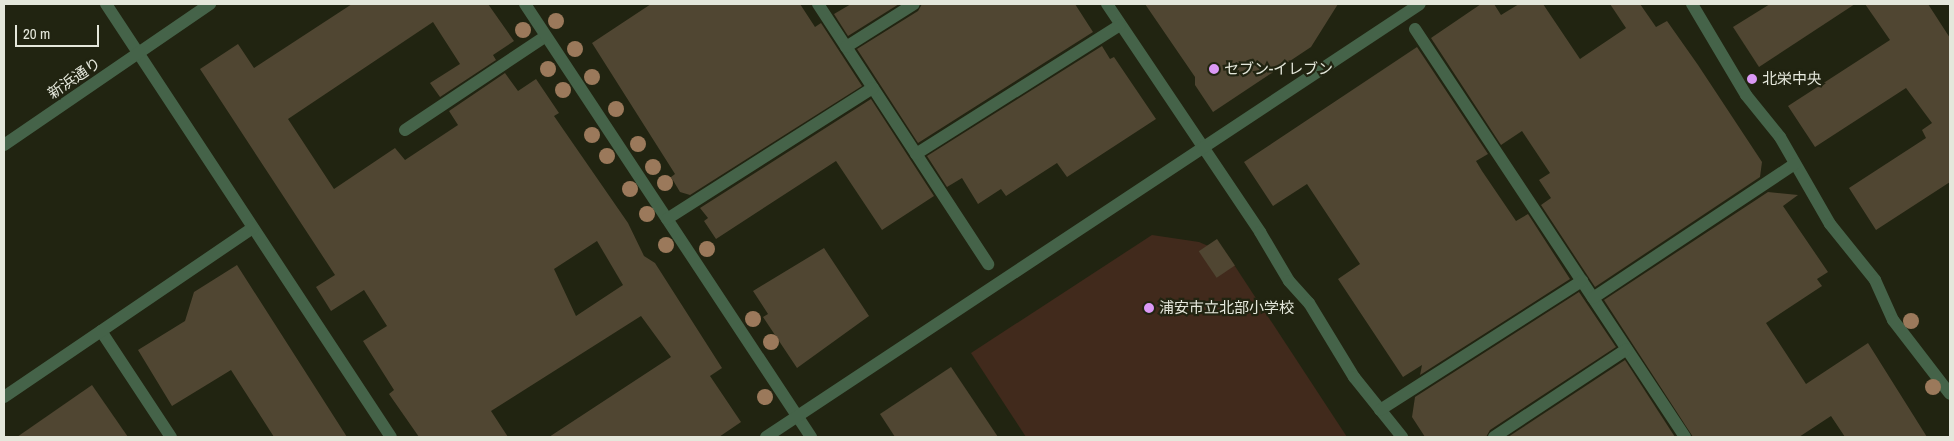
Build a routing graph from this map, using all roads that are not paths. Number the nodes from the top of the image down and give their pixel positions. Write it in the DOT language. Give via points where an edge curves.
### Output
graph roads {
  1 [pos="106,4"];
  2 [pos="210,4"];
  3 [pos="525,4"];
  4 [pos="818,4"];
  5 [pos="914,4"];
  6 [pos="1107,4"];
  7 [pos="1420,4"];
  8 [pos="1692,4"];
  9 [pos="1120,25"];
  10 [pos="1415,29"];
  11 [pos="546,36"];
  12 [pos="846,47"];
  13 [pos="139,54"];
  14 [pos="873,88"];
  15 [pos="406,130"];
  16 [pos="4,145"];
  17 [pos="1204,147"];
  18 [pos="916,154"];
  19 [pos="1795,164"];
  20 [pos="667,219"];
  21 [pos="252,228"];
  22 [pos="988,264"];
  23 [pos="1582,281"];
  24 [pos="1593,298"];
  25 [pos="102,331"];
  26 [pos="1627,349"];
  27 [pos="1950,394"];
  28 [pos="4,396"];
  29 [pos="1380,410"];
  30 [pos="798,416"];
  31 [pos="171,437"];
  32 [pos="391,437"];
  33 [pos="766,437"];
  34 [pos="811,437"];
  35 [pos="1402,437"];
  36 [pos="1494,437"];
  37 [pos="1685,437"];
  1 -- 13 [label="street"];
  2 -- 13 [label="street, 新浜通り"];
  3 -- 11 [label="street"];
  4 -- 12 [label="street"];
  5 -- 12 [label="street"];
  6 -- 9 [label="street"];
  7 -- 17 [label="street"];
  8 -- 19 [label="street" via="1723,60 1780,137"];
  9 -- 17 [label="street"];
  9 -- 18 [label="street"];
  10 -- 23 [label="street"];
  11 -- 15 [label="street"];
  11 -- 20 [label="street"];
  12 -- 14 [label="street"];
  13 -- 16 [label="street, 新浜通り"];
  13 -- 21 [label="street"];
  14 -- 18 [label="street"];
  14 -- 20 [label="street"];
  17 -- 29 [label="street" via="1289,281 1309,303 1345,363"];
  17 -- 30 [label="street"];
  18 -- 22 [label="street"];
  19 -- 24 [label="street"];
  19 -- 27 [label="street" via="1830,224 1874,280 1897,327 1934,369"];
  20 -- 30 [label="street"];
  21 -- 25 [label="street"];
  21 -- 32 [label="street"];
  23 -- 24 [label="street"];
  23 -- 29 [label="street"];
  24 -- 26 [label="street"];
  25 -- 28 [label="street"];
  25 -- 31 [label="street"];
  26 -- 36 [label="street"];
  26 -- 37 [label="street"];
  29 -- 35 [label="street"];
  30 -- 33 [label="street"];
  30 -- 34 [label="street"];
}
